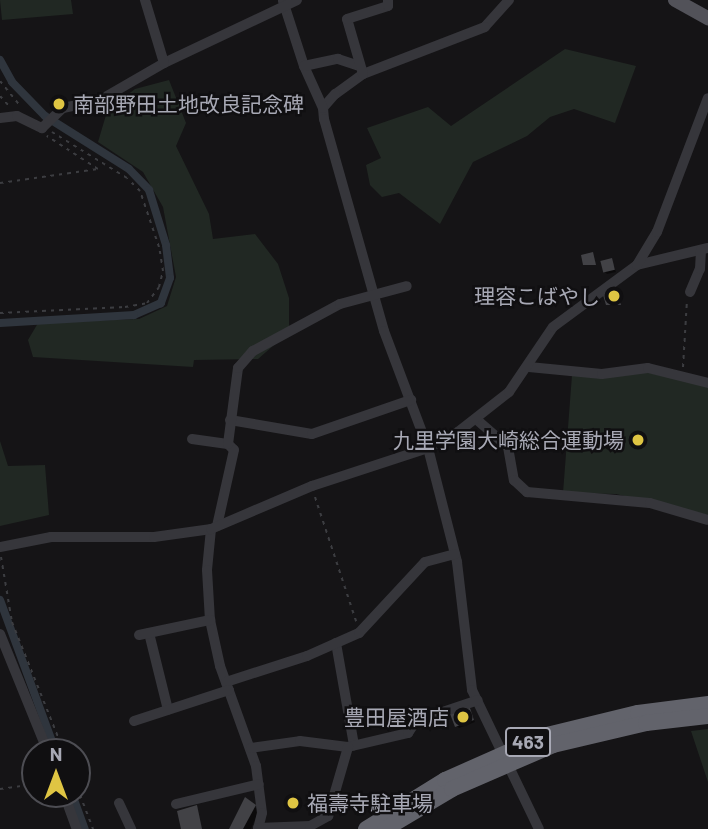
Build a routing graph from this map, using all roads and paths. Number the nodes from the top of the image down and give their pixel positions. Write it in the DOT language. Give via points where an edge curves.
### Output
graph roads {
  1 [pos="145,0"];
  2 [pos="296,0"];
  3 [pos="388,0"];
  4 [pos="509,0"];
  5 [pos="674,0"];
  6 [pos="283,2"];
  7 [pos="708,19"];
  8 [pos="164,63"];
  9 [pos="304,66"];
  10 [pos="360,69"];
  11 [pos="0,81"];
  12 [pos="0,96"];
  13 [pos="708,98"];
  14 [pos="323,108"];
  15 [pos="20,113"];
  16 [pos="0,118"];
  17 [pos="45,127"];
  18 [pos="0,183"];
  19 [pos="704,249"];
  20 [pos="637,265"];
  21 [pos="407,286"];
  22 [pos="690,292"];
  23 [pos="374,293"];
  24 [pos="0,313"];
  25 [pos="529,367"];
  26 [pos="683,376"];
  27 [pos="708,383"];
  28 [pos="411,400"];
  29 [pos="476,419"];
  30 [pos="230,420"];
  31 [pos="192,439"];
  32 [pos="228,444"];
  33 [pos="428,448"];
  34 [pos="312,486"];
  35 [pos="708,520"];
  36 [pos="214,527"];
  37 [pos="0,548"];
  38 [pos="455,554"];
  39 [pos="210,620"];
  40 [pos="360,632"];
  41 [pos="0,634"];
  42 [pos="336,643"];
  43 [pos="228,686"];
  44 [pos="478,699"];
  45 [pos="708,704"];
  46 [pos="169,710"];
  47 [pos="708,716"];
  48 [pos="134,721"];
  49 [pos="42,738"];
  50 [pos="58,738"];
  51 [pos="351,746"];
  52 [pos="251,748"];
  53 [pos="507,757"];
  54 [pos="259,784"];
  55 [pos="21,786"];
  56 [pos="0,789"];
  57 [pos="119,803"];
  58 [pos="176,804"];
  59 [pos="69,808"];
  60 [pos="85,808"];
  61 [pos="313,827"];
  62 [pos="258,828"];
  63 [pos="77,829"];
  64 [pos="93,829"];
  65 [pos="131,829"];
  66 [pos="366,829"];
  67 [pos="385,829"];
  68 [pos="539,829"];
  1 -- 8 [label="street"];
  2 -- 6 [label="street"];
  3 -- 10 [label="street" via="387,6 347,19"];
  4 -- 10 [label="street" via="485,27"];
  5 -- 7 [label="main road"];
  6 -- 8 [label="street"];
  6 -- 9 [label="street"];
  8 -- 17 [label="street" via="100,100 54,114"];
  9 -- 10 [label="street" via="338,59"];
  9 -- 14 [label="street"];
  10 -- 14 [label="street"];
  11 -- 15 [label="path"];
  12 -- 15 [label="path"];
  13 -- 20 [label="street" via="657,232"];
  14 -- 23 [label="street"];
  15 -- 16 [label="street"];
  15 -- 17 [label="street"];
  17 -- 18 [label="path" via="68,153 98,169"];
  17 -- 24 [label="path" via="127,178 140,191 163,271 147,303"];
  19 -- 20 [label="street"];
  19 -- 22 [label="street"];
  20 -- 25 [label="street" via="553,327"];
  21 -- 23 [label="street"];
  22 -- 26 [label="path"];
  23 -- 28 [label="street"];
  23 -- 30 [label="street" via="340,304 253,351 238,368"];
  25 -- 26 [label="street" via="602,374 648,368"];
  25 -- 29 [label="street" via="509,392"];
  26 -- 27 [label="street"];
  28 -- 30 [label="street" via="312,434"];
  28 -- 33 [label="street"];
  29 -- 33 [label="street"];
  29 -- 35 [label="street" via="508,447 514,480 527,492 650,503"];
  30 -- 32 [label="street"];
  31 -- 32 [label="street"];
  32 -- 36 [label="street" via="234,450"];
  33 -- 34 [label="street"];
  33 -- 38 [label="street"];
  34 -- 36 [label="street"];
  34 -- 40 [label="path"];
  36 -- 37 [label="street" via="154,537 51,537"];
  36 -- 39 [label="street" via="207,570"];
  37 -- 50 [label="path" via="12,622"];
  38 -- 40 [label="street" via="425,562"];
  38 -- 44 [label="street" via="472,690"];
  39 -- 43 [label="street"];
  39 -- 46 [label="street" via="144,634"];
  40 -- 42 [label="street"];
  41 -- 49 [label="street"];
  42 -- 43 [label="street"];
  42 -- 51 [label="street"];
  43 -- 46 [label="street"];
  43 -- 52 [label="street"];
  44 -- 51 [label="street" via="416,721 408,733"];
  44 -- 53 [label="street"];
  45 -- 53 [label="highway, 463" via="593,722"];
  46 -- 48 [label="street"];
  47 -- 53 [label="highway, 463" via="598,733"];
  51 -- 52 [label="street" via="300,741"];
  51 -- 61 [label="street" via="328,816"];
  52 -- 54 [label="street"];
  53 -- 66 [label="highway, 463" via="444,780"];
  53 -- 67 [label="highway, 463"];
  53 -- 68 [label="street"];
  54 -- 58 [label="street"];
  54 -- 62 [label="street" via="262,813"];
  55 -- 56 [label="path"];
  57 -- 65 [label="street"];
  59 -- 63 [label="street"];
  60 -- 64 [label="path"];
  61 -- 62 [label="street"];
}
